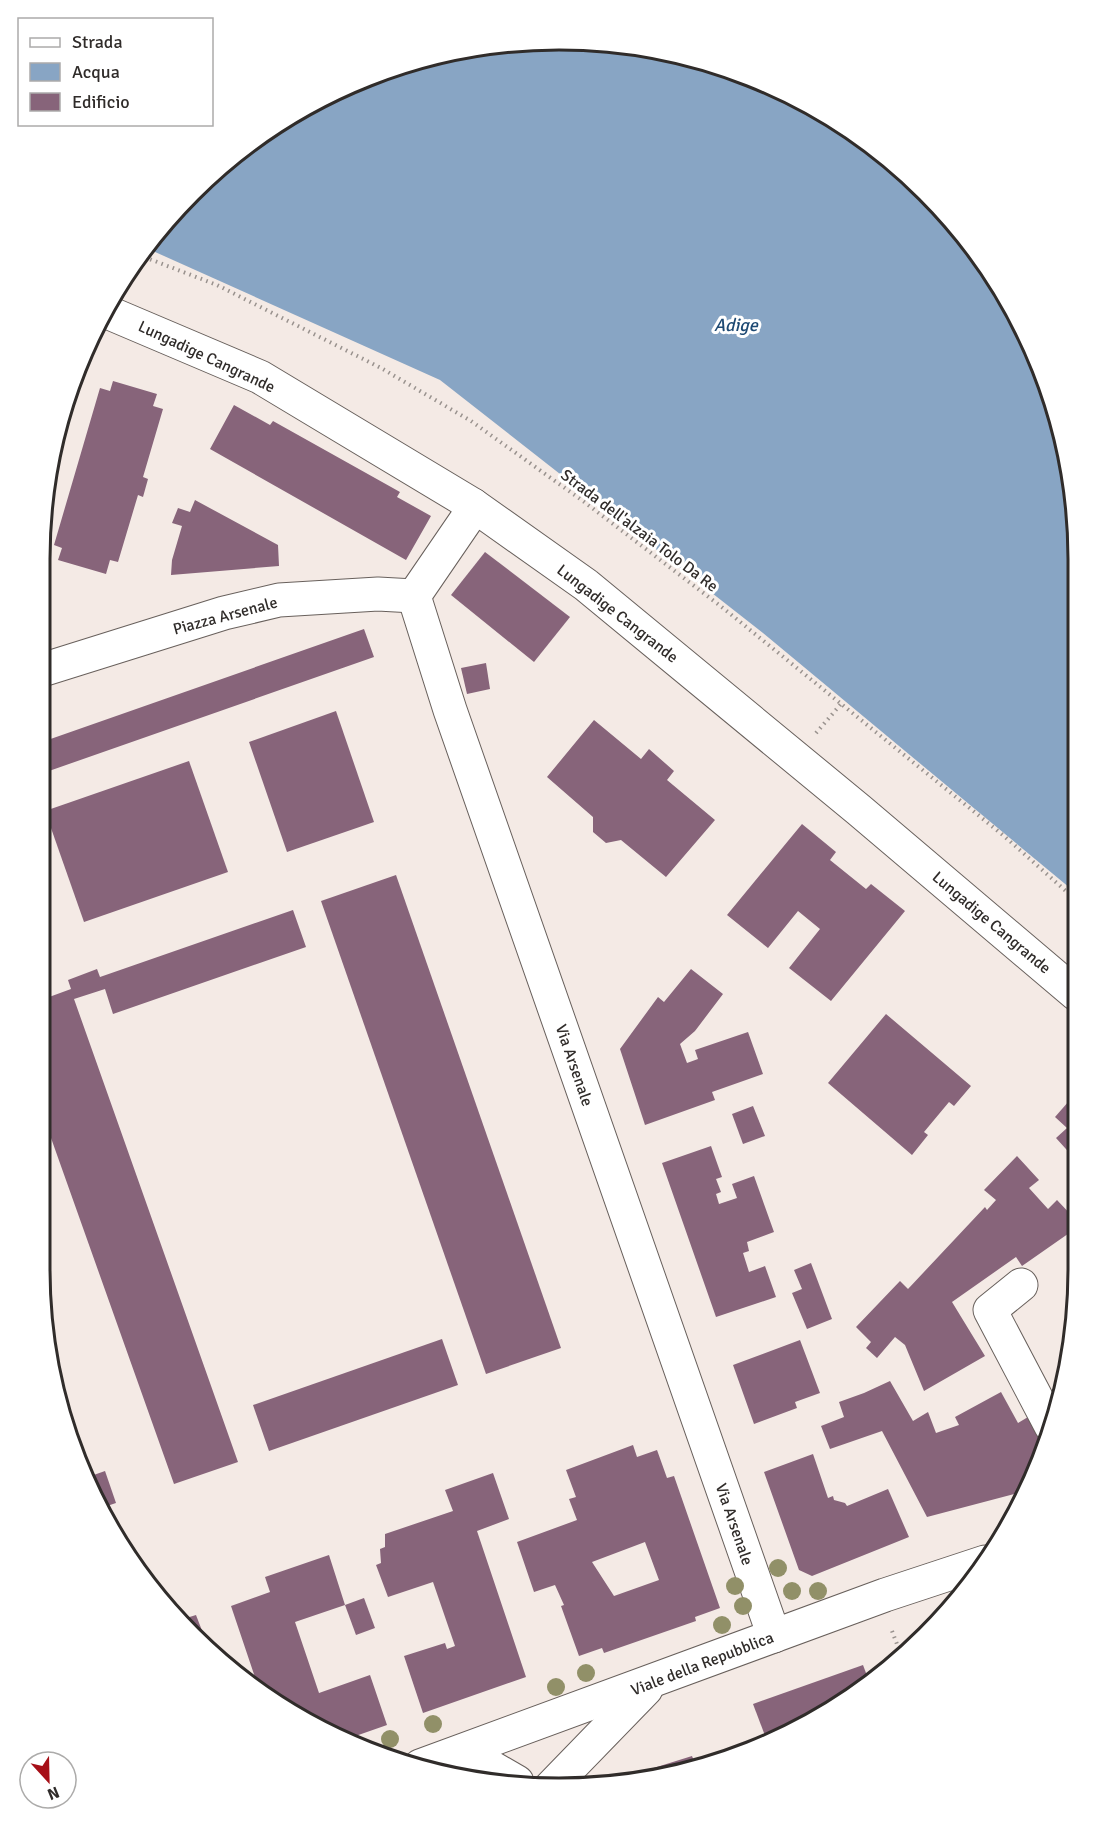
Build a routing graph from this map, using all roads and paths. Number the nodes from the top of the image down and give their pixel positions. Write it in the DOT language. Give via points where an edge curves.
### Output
graph roads {
  1 [pos="148,258"];
  2 [pos="112,315"];
  3 [pos="473,505"];
  4 [pos="414,596"];
  5 [pos="50,667"];
  6 [pos="1068,893"];
  7 [pos="1068,987"];
  8 [pos="1021,1285"];
  9 [pos="1046,1417"];
  10 [pos="972,1566"];
  11 [pos="892,1631"];
  12 [pos="774,1636"];
  13 [pos="899,1648"];
  14 [pos="654,1681"];
  15 [pos="431,1762"];
  16 [pos="434,1763"];
  17 [pos="505,1775"];
  18 [pos="560,1778"];
  1 -- 6 [label="path, Strada dell'alzaia Tolo Da Re" via="217,285 381,368 471,421 723,608 1004,836"];
  2 -- 3 [label="street, Lungadige Cangrande" via="260,377"];
  3 -- 4 [label="street"];
  3 -- 7 [label="street, Lungadige Cangrande" via="586,585"];
  4 -- 5 [label="street, Piazza Arsenale" via="378,594 279,600 224,613"];
  4 -- 12 [label="street, Via Arsenale" via="450,710"];
  8 -- 9 [label="street" via="990,1310"];
  10 -- 12 [label="street, Viale della Repubblica"];
  11 -- 13 [label="path"];
  12 -- 14 [label="street, Viale della Repubblica"];
  14 -- 15 [label="street, Viale della Repubblica"];
  14 -- 18 [label="street"];
  16 -- 17 [label="street" via="468,1758"];
}
